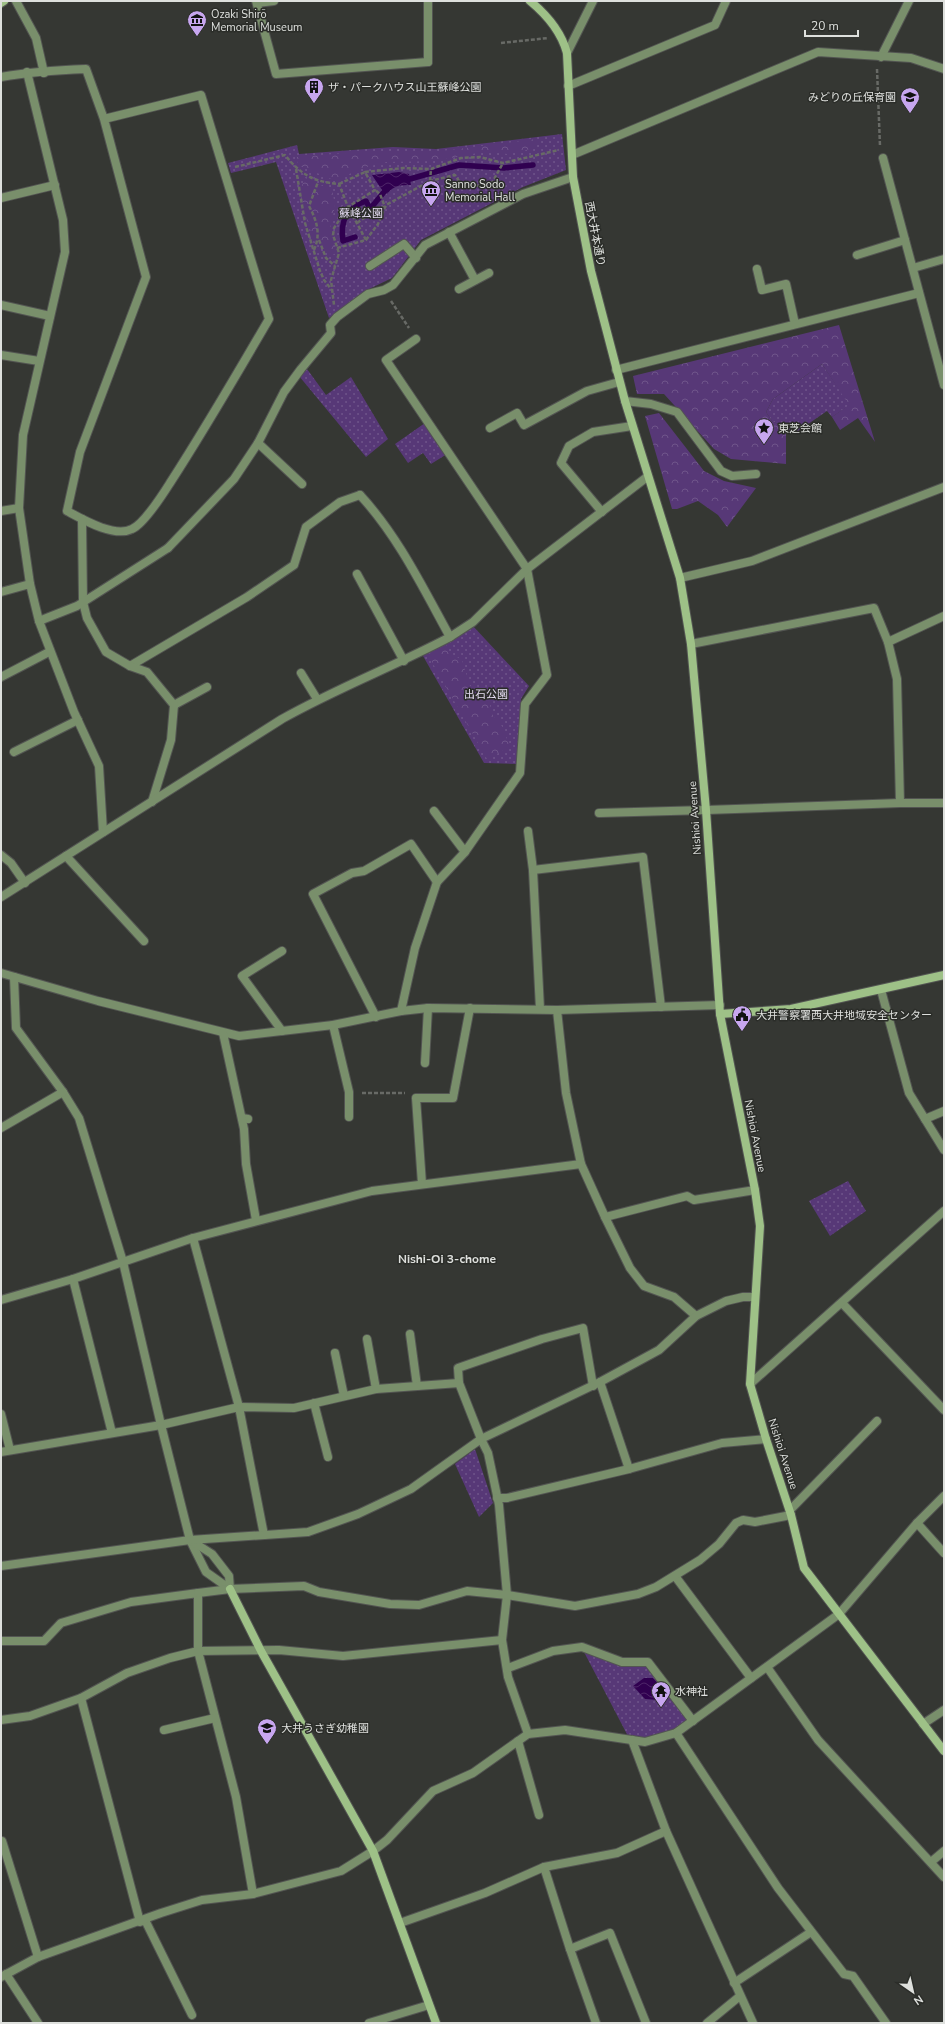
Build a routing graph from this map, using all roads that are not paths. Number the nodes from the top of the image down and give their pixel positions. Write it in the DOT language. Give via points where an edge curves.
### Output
graph roads {
  1 [pos="4,1"];
  2 [pos="16,1"];
  3 [pos="274,1"];
  4 [pos="428,1"];
  5 [pos="530,1"];
  6 [pos="593,1"];
  7 [pos="726,1"];
  8 [pos="909,1"];
  9 [pos="256,2"];
  10 [pos="1,3"];
  11 [pos="567,53"];
  12 [pos="879,57"];
  13 [pos="944,69"];
  14 [pos="27,72"];
  15 [pos="44,73"];
  16 [pos="1,77"];
  17 [pos="568,86"];
  18 [pos="104,119"];
  19 [pos="572,155"];
  20 [pos="883,158"];
  21 [pos="573,177"];
  22 [pos="55,185"];
  23 [pos="1,198"];
  24 [pos="449,232"];
  25 [pos="905,240"];
  26 [pos="858,255"];
  27 [pos="416,258"];
  28 [pos="944,259"];
  29 [pos="370,266"];
  30 [pos="913,268"];
  31 [pos="758,269"];
  32 [pos="489,274"];
  33 [pos="474,280"];
  34 [pos="459,288"];
  35 [pos="919,293"];
  36 [pos="1,305"];
  37 [pos="50,316"];
  38 [pos="796,324"];
  39 [pos="416,339"];
  40 [pos="1,355"];
  41 [pos="39,361"];
  42 [pos="616,370"];
  43 [pos="620,382"];
  44 [pos="944,385"];
  45 [pos="625,401"];
  46 [pos="632,426"];
  47 [pos="490,428"];
  48 [pos="258,443"];
  49 [pos="756,474"];
  50 [pos="647,478"];
  51 [pos="302,484"];
  52 [pos="944,487"];
  53 [pos="19,508"];
  54 [pos="1,511"];
  55 [pos="602,512"];
  56 [pos="82,519"];
  57 [pos="527,569"];
  58 [pos="357,574"];
  59 [pos="680,578"];
  60 [pos="30,584"];
  61 [pos="1,592"];
  62 [pos="83,602"];
  63 [pos="944,616"];
  64 [pos="39,621"];
  65 [pos="450,637"];
  66 [pos="888,642"];
  67 [pos="691,644"];
  68 [pos="49,652"];
  69 [pos="404,661"];
  70 [pos="130,666"];
  71 [pos="301,673"];
  72 [pos="1,676"];
  73 [pos="207,686"];
  74 [pos="317,699"];
  75 [pos="174,704"];
  76 [pos="78,720"];
  77 [pos="14,752"];
  78 [pos="152,802"];
  79 [pos="900,803"];
  80 [pos="944,803"];
  81 [pos="706,810"];
  82 [pos="434,811"];
  83 [pos="599,813"];
  84 [pos="528,831"];
  85 [pos="103,832"];
  86 [pos="465,852"];
  87 [pos="1,855"];
  88 [pos="66,856"];
  89 [pos="533,870"];
  90 [pos="437,882"];
  91 [pos="25,883"];
  92 [pos="1,897"];
  93 [pos="144,941"];
  94 [pos="282,951"];
  95 [pos="1,973"];
  96 [pos="944,975"];
  97 [pos="14,977"];
  98 [pos="881,990"];
  99 [pos="661,1007"];
  100 [pos="428,1008"];
  101 [pos="470,1008"];
  102 [pos="540,1009"];
  103 [pos="557,1010"];
  104 [pos="720,1010"];
  105 [pos="401,1011"];
  106 [pos="376,1017"];
  107 [pos="332,1025"];
  108 [pos="282,1031"];
  109 [pos="223,1033"];
  110 [pos="425,1063"];
  111 [pos="63,1092"];
  112 [pos="944,1111"];
  113 [pos="349,1117"];
  114 [pos="925,1119"];
  115 [pos="1,1128"];
  116 [pos="944,1150"];
  117 [pos="581,1164"];
  118 [pos="422,1184"];
  119 [pos="755,1190"];
  120 [pos="944,1211"];
  121 [pos="605,1217"];
  122 [pos="256,1220"];
  123 [pos="193,1238"];
  124 [pos="123,1262"];
  125 [pos="73,1279"];
  126 [pos="754,1297"];
  127 [pos="1,1300"];
  128 [pos="842,1303"];
  129 [pos="696,1316"];
  130 [pos="410,1334"];
  131 [pos="367,1339"];
  132 [pos="335,1353"];
  133 [pos="459,1383"];
  134 [pos="596,1384"];
  135 [pos="750,1384"];
  136 [pos="417,1386"];
  137 [pos="376,1389"];
  138 [pos="344,1396"];
  139 [pos="314,1403"];
  140 [pos="239,1407"];
  141 [pos="944,1410"];
  142 [pos="1,1414"];
  143 [pos="877,1421"];
  144 [pos="161,1425"];
  145 [pos="112,1433"];
  146 [pos="481,1439"];
  147 [pos="766,1439"];
  148 [pos="10,1450"];
  149 [pos="1,1452"];
  150 [pos="328,1457"];
  151 [pos="629,1469"];
  152 [pos="944,1496"];
  153 [pos="497,1498"];
  154 [pos="791,1512"];
  155 [pos="917,1523"];
  156 [pos="264,1535"];
  157 [pos="190,1540"];
  158 [pos="944,1553"];
  159 [pos="1,1566"];
  160 [pos="675,1576"];
  161 [pos="230,1589"];
  162 [pos="198,1593"];
  163 [pos="507,1595"];
  164 [pos="839,1614"];
  165 [pos="502,1640"];
  166 [pos="1,1641"];
  167 [pos="198,1651"];
  168 [pos="260,1651"];
  169 [pos="767,1667"];
  170 [pos="508,1668"];
  171 [pos="751,1678"];
  172 [pos="81,1698"];
  173 [pos="944,1710"];
  174 [pos="215,1718"];
  175 [pos="1,1720"];
  176 [pos="693,1721"];
  177 [pos="923,1724"];
  178 [pos="164,1730"];
  179 [pos="676,1733"];
  180 [pos="528,1734"];
  181 [pos="632,1740"];
  182 [pos="518,1741"];
  183 [pos="944,1751"];
  184 [pos="538,1815"];
  185 [pos="666,1830"];
  186 [pos="2,1841"];
  187 [pos="373,1851"];
  188 [pos="944,1851"];
  189 [pos="931,1862"];
  190 [pos="544,1867"];
  191 [pos="944,1877"];
  192 [pos="253,1894"];
  193 [pos="143,1921"];
  194 [pos="400,1923"];
  195 [pos="811,1932"];
  196 [pos="570,1949"];
  197 [pos="38,1957"];
  198 [pos="4,1975"];
  199 [pos="734,1983"];
  200 [pos="740,1996"];
  201 [pos="429,2005"];
  202 [pos="192,2015"];
  203 [pos="38,2023"];
  204 [pos="369,2023"];
  205 [pos="436,2023"];
  206 [pos="596,2023"];
  207 [pos="646,2023"];
  208 [pos="707,2023"];
  209 [pos="753,2023"];
  210 [pos="886,2023"];
  1 -- 10 [label="street"];
  2 -- 15 [label="street" via="36,38"];
  3 -- 9 [label="street"];
  4 -- 9 [label="street" via="428,62 276,74"];
  5 -- 11 [label="street, 西大井本通り" via="547,15 564,42"];
  6 -- 11 [label="street"];
  7 -- 17 [label="street" via="715,25"];
  8 -- 12 [label="street"];
  11 -- 17 [label="street, 西大井本通り"];
  12 -- 13 [label="street" via="911,58"];
  12 -- 19 [label="street" via="818,52 811,54"];
  14 -- 15 [label="street"];
  14 -- 16 [label="street"];
  14 -- 22 [label="street"];
  15 -- 18 [label="street" via="86,70"];
  17 -- 19 [label="street, 西大井本通り"];
  18 -- 56 [label="street" via="146,277 80,452 67,511"];
  18 -- 56 [label="street" via="200,95 269,319 154,508 132,529 118,532"];
  19 -- 21 [label="street, 西大井本通り"];
  20 -- 25 [label="street"];
  21 -- 24 [label="street" via="523,194"];
  21 -- 42 [label="street, 西大井本通り" via="591,271"];
  22 -- 23 [label="street"];
  22 -- 37 [label="street" via="63,220 65,252"];
  24 -- 27 [label="street" via="425,245"];
  24 -- 33 [label="street"];
  25 -- 26 [label="street"];
  25 -- 30 [label="street"];
  27 -- 29 [label="street" via="404,244"];
  27 -- 48 [label="street" via="394,285 368,294 330,325 331,334 284,392"];
  28 -- 30 [label="street"];
  30 -- 35 [label="street"];
  31 -- 38 [label="street" via="762,290 786,284"];
  32 -- 33 [label="street"];
  33 -- 34 [label="street"];
  35 -- 38 [label="street"];
  35 -- 44 [label="street"];
  36 -- 37 [label="street"];
  37 -- 41 [label="street"];
  38 -- 42 [label="street"];
  39 -- 57 [label="street" via="386,360"];
  40 -- 41 [label="street"];
  41 -- 53 [label="street" via="22,436"];
  42 -- 43 [label="street, 西大井本通り"];
  43 -- 45 [label="street, 西大井本通り"];
  43 -- 47 [label="street" via="587,391 524,425 518,412"];
  45 -- 46 [label="street, 西大井本通り"];
  45 -- 49 [label="street" via="651,404 677,412 720,471 732,476"];
  46 -- 50 [label="street, 西大井本通り"];
  46 -- 55 [label="street" via="594,432 569,446 561,463"];
  48 -- 51 [label="street"];
  48 -- 62 [label="street" via="234,479 168,548"];
  50 -- 55 [label="street"];
  50 -- 59 [label="street, Nishioi Avenue"];
  52 -- 59 [label="street" via="752,561"];
  53 -- 54 [label="street"];
  53 -- 60 [label="street"];
  55 -- 57 [label="street"];
  56 -- 62 [label="street"];
  57 -- 65 [label="street" via="473,622"];
  57 -- 86 [label="street" via="547,675 524,704 520,773"];
  58 -- 69 [label="street"];
  59 -- 67 [label="street, Nishioi Avenue"];
  60 -- 61 [label="street"];
  60 -- 64 [label="street"];
  62 -- 64 [label="street"];
  62 -- 70 [label="street" via="87,618 106,652"];
  63 -- 66 [label="street"];
  64 -- 68 [label="street"];
  65 -- 69 [label="street"];
  65 -- 70 [label="street" via="396,541 360,495 340,502 306,527 294,565 248,597"];
  66 -- 67 [label="street" via="874,608"];
  66 -- 79 [label="street" via="898,678"];
  67 -- 81 [label="street, Nishioi Avenue"];
  68 -- 72 [label="street"];
  68 -- 76 [label="street"];
  69 -- 74 [label="street"];
  70 -- 75 [label="street" via="147,672"];
  71 -- 74 [label="street"];
  73 -- 75 [label="street"];
  74 -- 78 [label="street" via="282,718"];
  75 -- 78 [label="street" via="171,740"];
  76 -- 77 [label="street"];
  76 -- 85 [label="street" via="99,766"];
  78 -- 85 [label="street"];
  79 -- 80 [label="street"];
  79 -- 81 [label="street"];
  81 -- 83 [label="street"];
  81 -- 104 [label="street, Nishioi Avenue"];
  82 -- 86 [label="street"];
  84 -- 89 [label="street"];
  85 -- 88 [label="street"];
  86 -- 90 [label="street"];
  87 -- 91 [label="street" via="11,863"];
  88 -- 91 [label="street"];
  88 -- 93 [label="street"];
  89 -- 99 [label="street" via="643,857"];
  89 -- 102 [label="street"];
  90 -- 105 [label="street" via="415,948"];
  90 -- 106 [label="street" via="411,844 364,871 352,873 313,894"];
  91 -- 92 [label="street"];
  94 -- 108 [label="street" via="242,976"];
  95 -- 97 [label="street"];
  96 -- 98 [label="street"];
  97 -- 109 [label="street"];
  97 -- 111 [label="street" via="16,1028"];
  98 -- 104 [label="street" via="791,1009"];
  98 -- 114 [label="street" via="909,1094"];
  99 -- 103 [label="street"];
  99 -- 104 [label="street"];
  100 -- 101 [label="street"];
  100 -- 105 [label="street"];
  100 -- 110 [label="street"];
  101 -- 102 [label="street"];
  101 -- 118 [label="street" via="453,1098 416,1098"];
  102 -- 103 [label="street"];
  103 -- 117 [label="street" via="566,1093"];
  104 -- 119 [label="street, Nishioi Avenue"];
  105 -- 106 [label="street"];
  106 -- 107 [label="street"];
  107 -- 108 [label="street"];
  107 -- 113 [label="street" via="349,1092"];
  108 -- 109 [label="street" via="239,1036"];
  109 -- 122 [label="street" via="245,1119 246,1164"];
  111 -- 115 [label="street"];
  111 -- 124 [label="street" via="79,1118"];
  112 -- 114 [label="street"];
  114 -- 116 [label="street"];
  117 -- 118 [label="street"];
  117 -- 121 [label="street"];
  118 -- 122 [label="street" via="372,1191"];
  119 -- 121 [label="street" via="694,1200 687,1196"];
  119 -- 126 [label="street, Nishioi Avenue" via="760,1226"];
  120 -- 128 [label="street"];
  121 -- 129 [label="street" via="630,1268 644,1286 674,1297"];
  122 -- 123 [label="street"];
  123 -- 124 [label="street"];
  123 -- 140 [label="street"];
  124 -- 125 [label="street"];
  124 -- 144 [label="street"];
  125 -- 127 [label="street"];
  125 -- 145 [label="street"];
  126 -- 129 [label="street" via="726,1301"];
  126 -- 135 [label="street, Nishioi Avenue"];
  128 -- 135 [label="street"];
  128 -- 141 [label="street"];
  129 -- 134 [label="street" via="659,1350"];
  130 -- 136 [label="street"];
  131 -- 137 [label="street"];
  132 -- 138 [label="street"];
  133 -- 134 [label="street" via="458,1368 542,1339 583,1328"];
  133 -- 136 [label="street"];
  133 -- 146 [label="street"];
  134 -- 146 [label="street"];
  134 -- 151 [label="street"];
  135 -- 147 [label="street, Nishioi Avenue"];
  136 -- 137 [label="street"];
  137 -- 138 [label="street"];
  138 -- 139 [label="street"];
  139 -- 140 [label="street" via="294,1408"];
  139 -- 150 [label="street"];
  140 -- 144 [label="street"];
  140 -- 156 [label="street"];
  142 -- 148 [label="street"];
  143 -- 154 [label="street"];
  144 -- 145 [label="street"];
  144 -- 157 [label="street"];
  145 -- 148 [label="street"];
  146 -- 153 [label="street" via="488,1453"];
  146 -- 156 [label="street" via="411,1489 358,1514 308,1532"];
  147 -- 151 [label="street" via="722,1443"];
  147 -- 154 [label="street, Nishioi Avenue"];
  148 -- 149 [label="street"];
  151 -- 153 [label="street" via="507,1498"];
  152 -- 155 [label="street"];
  153 -- 163 [label="street" via="500,1505"];
  154 -- 160 [label="street" via="755,1522 743,1520 736,1523 719,1544"];
  154 -- 164 [label="street, Nishioi Avenue" via="804,1568"];
  155 -- 158 [label="street"];
  155 -- 164 [label="street"];
  156 -- 157 [label="street"];
  157 -- 159 [label="street"];
  157 -- 161 [label="street" via="206,1572"];
  157 -- 161 [label="street" via="212,1554 229,1576"];
  160 -- 163 [label="street" via="656,1588 638,1594 574,1606"];
  160 -- 171 [label="street"];
  161 -- 162 [label="street"];
  161 -- 163 [label="street" via="304,1586 319,1592 419,1605 468,1591"];
  161 -- 168 [label="street"];
  162 -- 166 [label="street" via="130,1602 62,1622 44,1641"];
  162 -- 167 [label="street"];
  163 -- 165 [label="street"];
  164 -- 169 [label="street"];
  164 -- 177 [label="street, Nishioi Avenue"];
  165 -- 168 [label="street" via="343,1656 280,1650"];
  165 -- 170 [label="street"];
  167 -- 168 [label="street"];
  167 -- 172 [label="street" via="127,1673"];
  167 -- 174 [label="street"];
  168 -- 187 [label="street"];
  169 -- 171 [label="street"];
  169 -- 189 [label="street" via="818,1740"];
  170 -- 176 [label="street" via="553,1651 582,1647 622,1662 648,1662"];
  170 -- 180 [label="street" via="508,1677"];
  171 -- 176 [label="street"];
  172 -- 175 [label="street" via="30,1716"];
  172 -- 193 [label="street"];
  173 -- 177 [label="street"];
  174 -- 178 [label="street"];
  174 -- 192 [label="street" via="236,1797"];
  176 -- 179 [label="street"];
  177 -- 183 [label="street, Nishioi Avenue"];
  179 -- 181 [label="street" via="645,1742"];
  179 -- 195 [label="street" via="778,1888"];
  180 -- 181 [label="street" via="565,1730"];
  180 -- 182 [label="street"];
  181 -- 185 [label="street"];
  182 -- 184 [label="street"];
  182 -- 187 [label="street" via="473,1773 433,1791 387,1840"];
  185 -- 190 [label="street" via="617,1853"];
  185 -- 199 [label="street"];
  186 -- 197 [label="street"];
  187 -- 192 [label="street" via="341,1870"];
  187 -- 194 [label="street"];
  188 -- 189 [label="street"];
  189 -- 191 [label="street"];
  190 -- 194 [label="street" via="485,1893"];
  190 -- 196 [label="street"];
  192 -- 193 [label="street" via="202,1900 184,1909"];
  193 -- 197 [label="street"];
  193 -- 202 [label="street"];
  194 -- 201 [label="street"];
  195 -- 199 [label="street"];
  195 -- 210 [label="street" via="844,1974 853,1976"];
  196 -- 206 [label="street"];
  196 -- 207 [label="street" via="610,1933"];
  197 -- 198 [label="street"];
  198 -- 203 [label="street"];
  199 -- 200 [label="street"];
  200 -- 208 [label="street"];
  200 -- 209 [label="street"];
  201 -- 204 [label="street"];
  201 -- 205 [label="street"];
}
